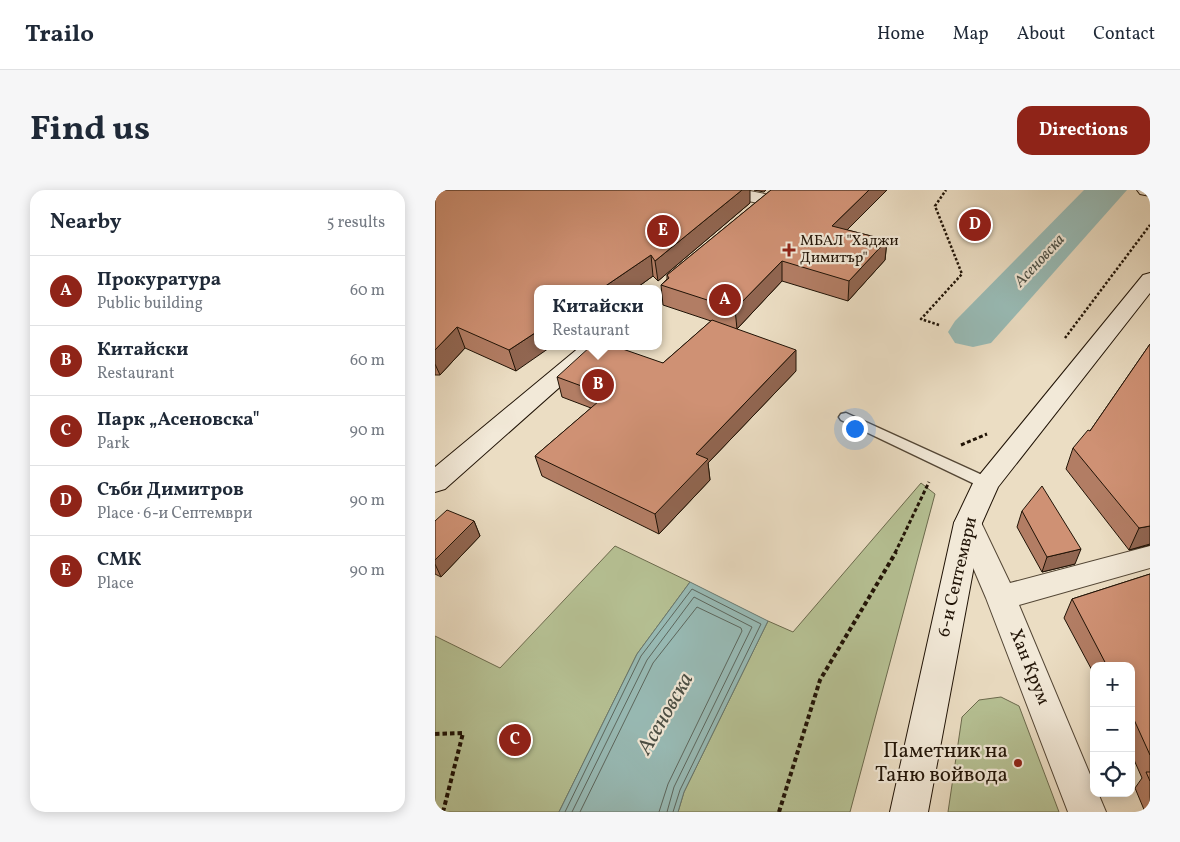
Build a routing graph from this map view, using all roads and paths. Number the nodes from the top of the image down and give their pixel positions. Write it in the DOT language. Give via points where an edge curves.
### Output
graph roads {
  1 [pos="716,190"];
  2 [pos="946,190"];
  3 [pos="1145,190"];
  4 [pos="1150,191"];
  5 [pos="767,201"];
  6 [pos="1150,279"];
  7 [pos="939,325"];
  8 [pos="590,350"];
  9 [pos="846,417"];
  10 [pos="435,482"];
  11 [pos="986,484"];
  12 [pos="968,523"];
  13 [pos="1150,557"];
  14 [pos="1001,598"];
  15 [pos="435,734"];
  16 [pos="443,812"];
  17 [pos="909,812"];
  18 [pos="1087,812"];
  1 -- 5 [label="main road"];
  2 -- 7 [label="path" via="935,206 962,274 921,319"];
  3 -- 4 [label="main road"];
  6 -- 11 [label="main road, 6-и Септември"];
  8 -- 10 [label="main road"];
  9 -- 11 [label="lane"];
  11 -- 12 [label="main road, 6-и Септември"];
  12 -- 14 [label="main road, Хан Крум"];
  12 -- 17 [label="main road, 6-и Септември"];
  13 -- 14 [label="main road"];
  14 -- 18 [label="main road, Хан Крум"];
  15 -- 16 [label="path" via="463,733"];
}
